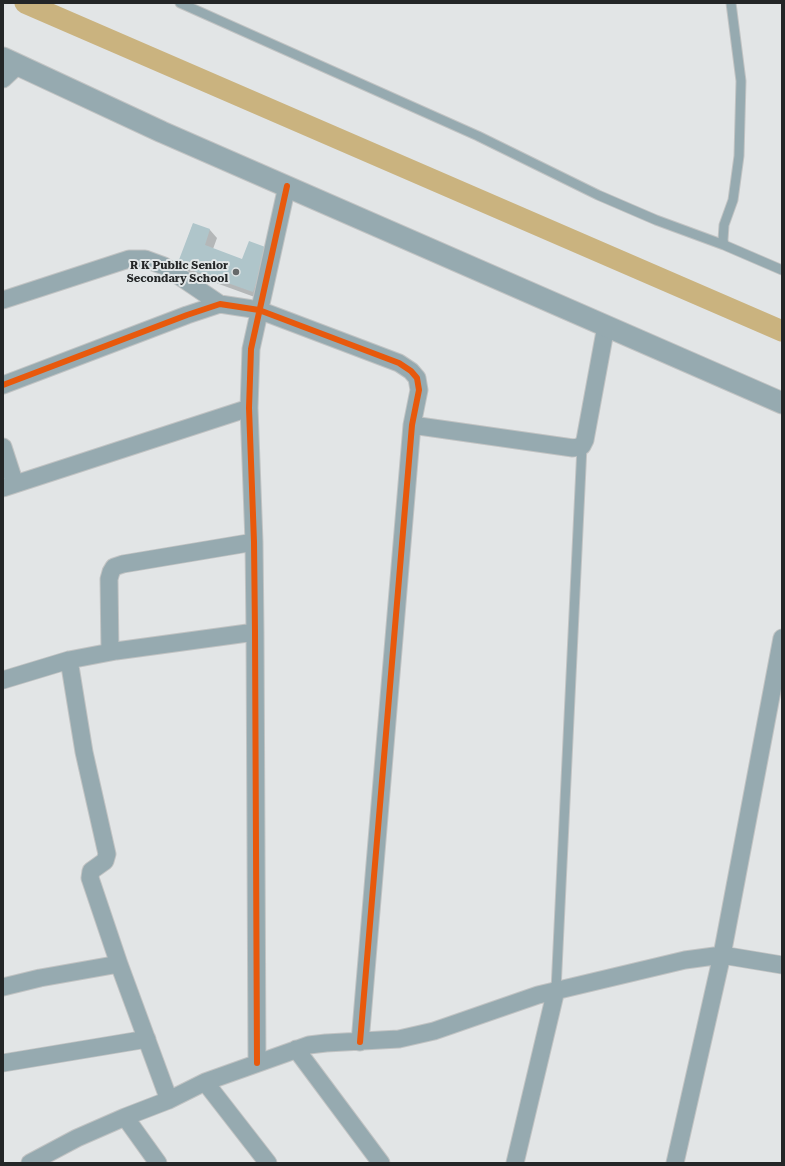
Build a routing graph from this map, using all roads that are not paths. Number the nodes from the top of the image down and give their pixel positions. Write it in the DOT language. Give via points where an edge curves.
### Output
graph roads {
  1 [pos="180,3"];
  2 [pos="731,3"];
  3 [pos="11,62"];
  4 [pos="3,79"];
  5 [pos="287,186"];
  6 [pos="724,245"];
  7 [pos="782,270"];
  8 [pos="3,300"];
  9 [pos="220,304"];
  10 [pos="259,310"];
  11 [pos="606,326"];
  12 [pos="3,386"];
  13 [pos="782,404"];
  14 [pos="248,408"];
  15 [pos="412,425"];
  16 [pos="582,446"];
  17 [pos="3,447"];
  18 [pos="9,486"];
  19 [pos="254,542"];
  20 [pos="255,632"];
  21 [pos="782,638"];
  22 [pos="110,652"];
  23 [pos="69,660"];
  24 [pos="3,680"];
  25 [pos="722,955"];
  26 [pos="119,964"];
  27 [pos="782,965"];
  28 [pos="3,987"];
  29 [pos="556,990"];
  30 [pos="147,1039"];
  31 [pos="360,1042"];
  32 [pos="296,1049"];
  33 [pos="3,1062"];
  34 [pos="257,1063"];
  35 [pos="205,1082"];
  36 [pos="169,1100"];
  37 [pos="125,1117"];
  38 [pos="30,1163"];
  39 [pos="158,1163"];
  40 [pos="268,1163"];
  41 [pos="381,1163"];
  42 [pos="515,1163"];
  43 [pos="675,1163"];
  1 -- 6 [label="lane" via="478,136 598,195"];
  2 -- 6 [label="lane" via="741,81 739,156 733,200 724,225"];
  3 -- 4 [label="street"];
  3 -- 5 [label="street"];
  5 -- 10 [label="street"];
  5 -- 11 [label="street"];
  6 -- 7 [label="lane"];
  8 -- 9 [label="street" via="129,259 164,266"];
  9 -- 10 [label="street"];
  9 -- 12 [label="street"];
  10 -- 14 [label="street" via="251,349"];
  10 -- 15 [label="street" via="399,363 411,370 419,390"];
  11 -- 13 [label="street"];
  11 -- 16 [label="street"];
  14 -- 18 [label="street"];
  14 -- 19 [label="street"];
  15 -- 16 [label="street" via="573,448"];
  15 -- 31 [label="street"];
  16 -- 29 [label="lane"];
  17 -- 18 [label="street"];
  19 -- 20 [label="street"];
  19 -- 22 [label="street" via="123,564 114,568 109,579"];
  20 -- 22 [label="street"];
  20 -- 34 [label="street"];
  21 -- 25 [label="street"];
  22 -- 23 [label="street"];
  23 -- 24 [label="street"];
  23 -- 26 [label="street" via="84,752 107,854 105,861 91,871 90,878"];
  25 -- 27 [label="street"];
  25 -- 29 [label="street" via="685,960"];
  25 -- 43 [label="street"];
  26 -- 28 [label="street"];
  26 -- 30 [label="street"];
  29 -- 31 [label="street" via="434,1031 399,1039"];
  29 -- 42 [label="street"];
  30 -- 33 [label="street"];
  30 -- 36 [label="street"];
  31 -- 32 [label="street" via="326,1043"];
  32 -- 34 [label="street"];
  32 -- 41 [label="street"];
  34 -- 35 [label="street"];
  35 -- 36 [label="street"];
  35 -- 40 [label="street"];
  36 -- 37 [label="street"];
  37 -- 38 [label="street" via="77,1138"];
  37 -- 39 [label="street"];
}
